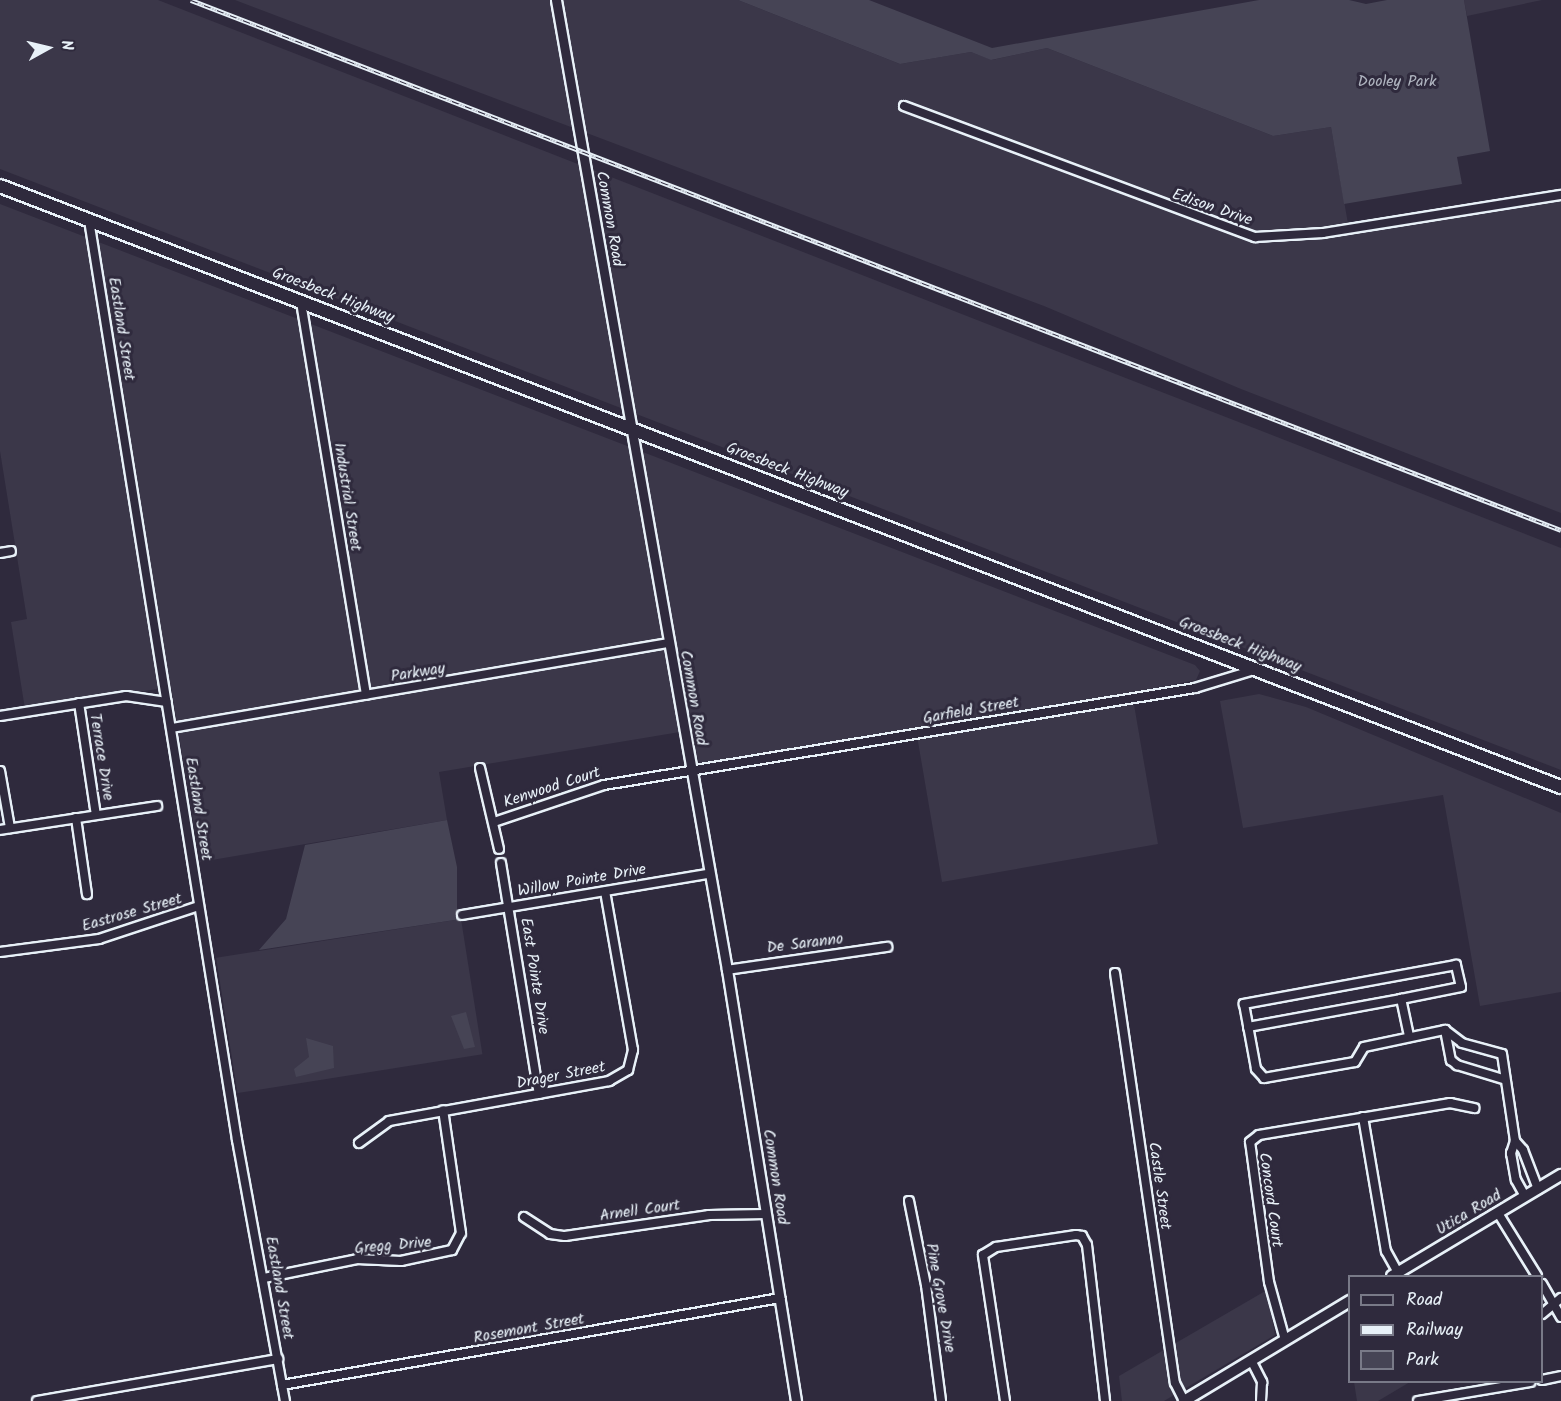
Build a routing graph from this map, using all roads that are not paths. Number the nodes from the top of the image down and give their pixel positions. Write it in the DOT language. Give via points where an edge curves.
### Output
graph roads {
  1 [pos="556,0"];
  2 [pos="904,106"];
  3 [pos="0,186"];
  4 [pos="1561,195"];
  5 [pos="89,220"];
  6 [pos="301,302"];
  7 [pos="630,428"];
  8 [pos="11,551"];
  9 [pos="0,553"];
  10 [pos="668,643"];
  11 [pos="1256,669"];
  12 [pos="366,695"];
  13 [pos="167,702"];
  14 [pos="78,703"];
  15 [pos="0,716"];
  16 [pos="172,728"];
  17 [pos="480,768"];
  18 [pos="0,771"];
  19 [pos="690,772"];
  20 [pos="1561,787"];
  21 [pos="157,806"];
  22 [pos="96,815"];
  23 [pos="76,818"];
  24 [pos="494,822"];
  25 [pos="10,828"];
  26 [pos="0,830"];
  27 [pos="499,849"];
  28 [pos="501,863"];
  29 [pos="708,874"];
  30 [pos="605,891"];
  31 [pos="87,894"];
  32 [pos="199,906"];
  33 [pos="509,908"];
  34 [pos="462,915"];
  35 [pos="887,947"];
  36 [pos="0,952"];
  37 [pos="726,970"];
  38 [pos="1115,972"];
  39 [pos="1401,999"];
  40 [pos="1248,1027"];
  41 [pos="1445,1030"];
  42 [pos="1409,1036"];
  43 [pos="1503,1079"];
  44 [pos="539,1094"];
  45 [pos="1474,1108"];
  46 [pos="443,1110"];
  47 [pos="1363,1117"];
  48 [pos="1515,1141"];
  49 [pos="359,1143"];
  50 [pos="1561,1175"];
  51 [pos="1538,1189"];
  52 [pos="1525,1196"];
  53 [pos="909,1201"];
  54 [pos="1498,1213"];
  55 [pos="766,1214"];
  56 [pos="524,1217"];
  57 [pos="1395,1275"];
  58 [pos="1536,1275"];
  59 [pos="264,1278"];
  60 [pos="1543,1286"];
  61 [pos="1561,1298"];
  62 [pos="780,1299"];
  63 [pos="1348,1302"];
  64 [pos="1553,1303"];
  65 [pos="1543,1313"];
  66 [pos="1561,1317"];
  67 [pos="1285,1340"];
  68 [pos="278,1359"];
  69 [pos="1251,1360"];
  70 [pos="1561,1376"];
  71 [pos="1543,1380"];
  72 [pos="1524,1383"];
  73 [pos="282,1385"];
  74 [pos="37,1401"];
  75 [pos="285,1401"];
  76 [pos="796,1401"];
  77 [pos="941,1401"];
  78 [pos="1005,1401"];
  79 [pos="1105,1401"];
  80 [pos="1184,1401"];
  81 [pos="1261,1401"];
  82 [pos="1418,1401"];
  1 -- 7 [label="street, Common Road"];
  2 -- 4 [label="street, Edison Drive" via="1255,237 1323,233"];
  3 -- 5 [label="main road, Groesbeck Highway"];
  5 -- 6 [label="main road, Groesbeck Highway"];
  5 -- 13 [label="street, Eastland Street"];
  6 -- 7 [label="main road, Groesbeck Highway"];
  6 -- 12 [label="street, Industrial Street"];
  7 -- 10 [label="street, Common Road"];
  7 -- 11 [label="main road, Groesbeck Highway"];
  8 -- 9 [label="street"];
  10 -- 12 [label="street, Parkway"];
  10 -- 19 [label="street, Common Road"];
  11 -- 19 [label="street, Garfield Street" via="1195,688"];
  11 -- 20 [label="main road, Groesbeck Highway"];
  12 -- 16 [label="street, Parkway"];
  13 -- 14 [label="street" via="126,696"];
  13 -- 16 [label="street, Eastland Street"];
  14 -- 15 [label="street"];
  14 -- 22 [label="street, Terrace Drive"];
  16 -- 32 [label="street, Eastland Street"];
  17 -- 24 [label="street, Kenwood Court"];
  18 -- 25 [label="street"];
  19 -- 24 [label="street, Kenwood Court" via="604,784"];
  19 -- 29 [label="street, Common Road"];
  21 -- 22 [label="street"];
  22 -- 23 [label="street"];
  23 -- 25 [label="street"];
  23 -- 31 [label="street"];
  24 -- 27 [label="street, Kenwood Court"];
  25 -- 26 [label="street"];
  28 -- 33 [label="street, East Pointe Drive"];
  29 -- 30 [label="street, Willow Pointe Drive"];
  29 -- 37 [label="street, Common Road"];
  30 -- 33 [label="street, Willow Pointe Drive"];
  30 -- 44 [label="street, Drager Street" via="633,1050 631,1064 623,1075 609,1081"];
  32 -- 36 [label="street, Eastrose Street" via="99,939"];
  32 -- 59 [label="street, Eastland Street"];
  33 -- 34 [label="street, Willow Pointe Drive"];
  33 -- 44 [label="street, East Pointe Drive"];
  35 -- 37 [label="street, De Saranno"];
  37 -- 55 [label="street, Common Road"];
  38 -- 80 [label="street, Castle Street" via="1175,1383"];
  39 -- 40 [label="street"];
  39 -- 40 [label="street" via="1461,987 1456,965 1244,1004"];
  39 -- 42 [label="street"];
  40 -- 42 [label="street" via="1256,1069 1264,1078 1355,1062 1364,1047"];
  41 -- 42 [label="street"];
  41 -- 43 [label="street" via="1451,1060"];
  41 -- 43 [label="street" via="1462,1043 1502,1054"];
  43 -- 48 [label="street"];
  44 -- 46 [label="street, Drager Street"];
  45 -- 47 [label="street, Concord Court" via="1450,1103"];
  46 -- 49 [label="street, Drager Street" via="389,1121"];
  46 -- 59 [label="street, Gregg Drive" via="461,1233 452,1250 401,1262 357,1259"];
  47 -- 57 [label="street" via="1386,1251"];
  47 -- 67 [label="street, Concord Court" via="1259,1135 1250,1142 1269,1282"];
  48 -- 51 [label="street" via="1523,1150"];
  48 -- 52 [label="street" via="1511,1153 1516,1180"];
  50 -- 51 [label="main road, Utica Road"];
  51 -- 52 [label="main road, Utica Road"];
  52 -- 54 [label="main road, Utica Road"];
  53 -- 77 [label="street, Pine Grove Drive" via="927,1286"];
  54 -- 57 [label="main road, Utica Road"];
  54 -- 58 [label="street"];
  55 -- 56 [label="street, Arnell Court" via="709,1215 565,1236 550,1234"];
  55 -- 62 [label="street, Common Road"];
  59 -- 68 [label="street, Eastland Street"];
  60 -- 64 [label="street"];
  61 -- 64 [label="street"];
  62 -- 73 [label="street, Rosemont Street"];
  62 -- 76 [label="street, Common Road"];
  63 -- 67 [label="main road"];
  64 -- 65 [label="street"];
  64 -- 66 [label="street"];
  67 -- 69 [label="main road"];
  68 -- 73 [label="street, Eastland Street"];
  68 -- 74 [label="street"];
  69 -- 80 [label="main road"];
  69 -- 81 [label="street" via="1262,1382"];
  70 -- 71 [label="street"];
  72 -- 82 [label="street"];
  73 -- 75 [label="street, Eastland Street"];
  78 -- 79 [label="street" via="984,1256 996,1248 1076,1235 1082,1236 1087,1245"];
}
